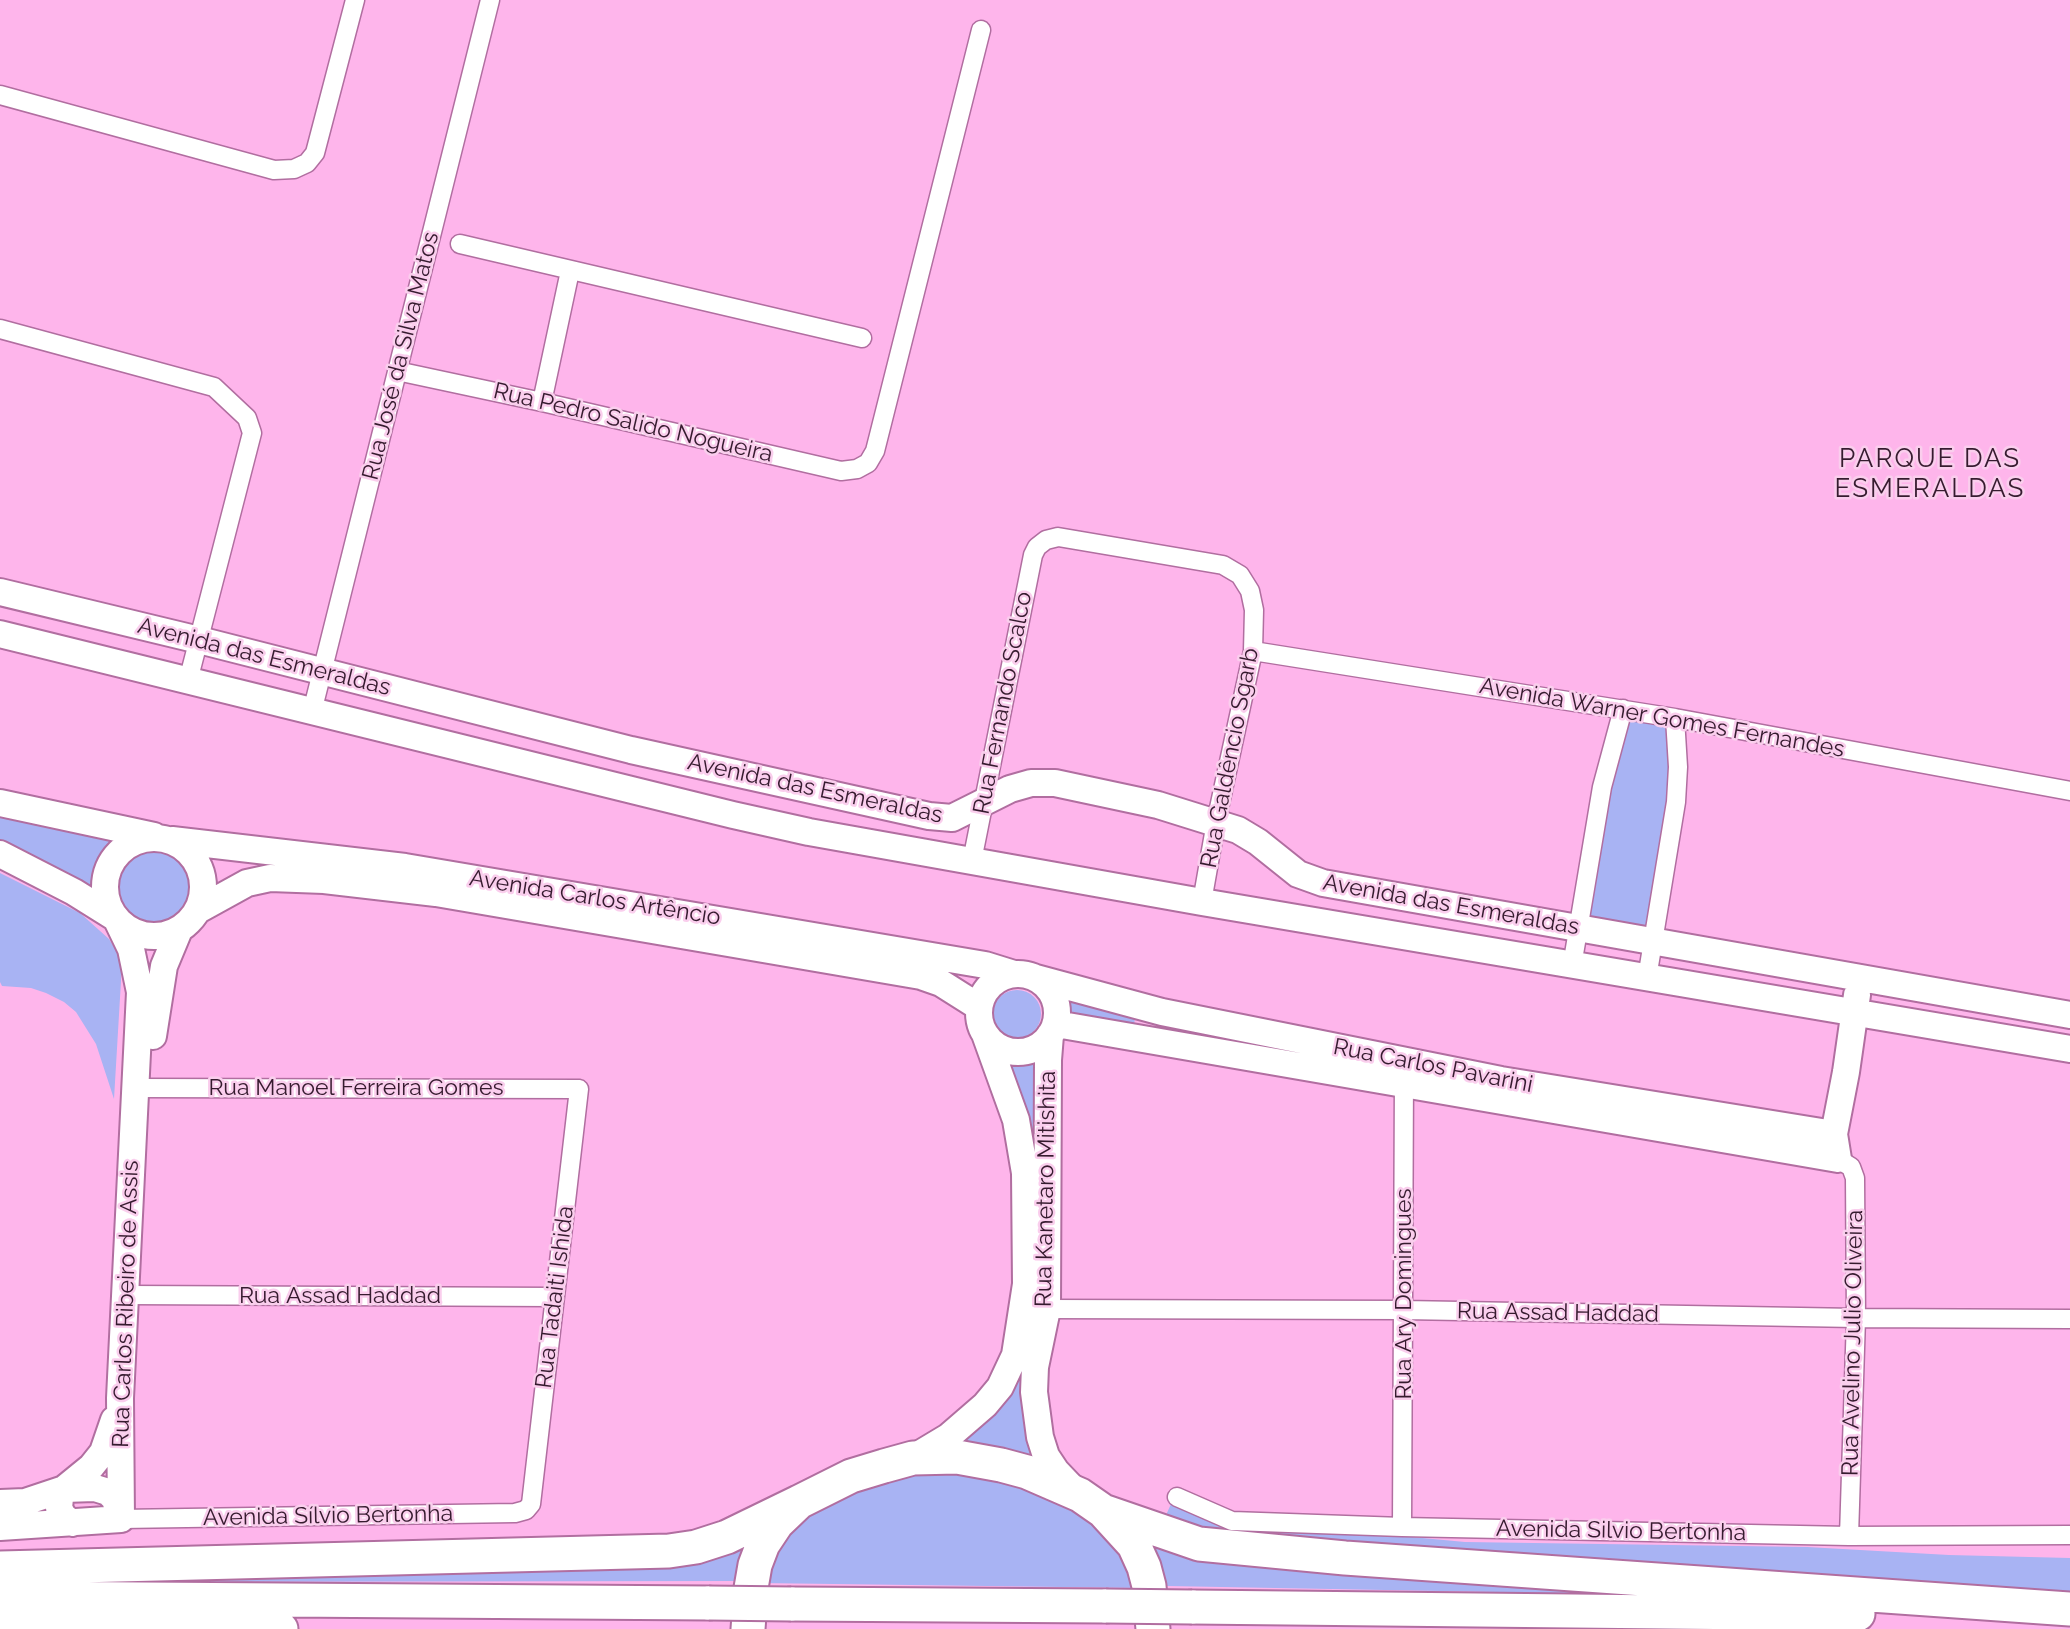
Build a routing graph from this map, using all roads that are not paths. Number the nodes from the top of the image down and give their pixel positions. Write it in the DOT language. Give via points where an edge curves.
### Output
graph roads {
  1 [pos="355,0"];
  2 [pos="490,0"];
  3 [pos="981,30"];
  4 [pos="0,95"];
  5 [pos="460,244"];
  6 [pos="570,271"];
  7 [pos="0,330"];
  8 [pos="862,338"];
  9 [pos="397,371"];
  10 [pos="542,401"];
  11 [pos="1037,547"];
  12 [pos="0,592"];
  13 [pos="0,635"];
  14 [pos="199,640"];
  15 [pos="1253,651"];
  16 [pos="321,671"];
  17 [pos="188,681"];
  18 [pos="1623,709"];
  19 [pos="312,712"];
  20 [pos="1675,718"];
  21 [pos="2070,791"];
  22 [pos="984,802"];
  23 [pos="0,803"];
  24 [pos="1216,822"];
  25 [pos="166,839"];
  26 [pos="0,854"];
  27 [pos="972,861"];
  28 [pos="1202,902"];
  29 [pos="198,910"];
  30 [pos="116,918"];
  31 [pos="1578,928"];
  32 [pos="179,930"];
  33 [pos="1655,943"];
  34 [pos="1572,966"];
  35 [pos="1025,976"];
  36 [pos="1647,978"];
  37 [pos="1860,979"];
  38 [pos="979,1006"];
  39 [pos="1161,1012"];
  40 [pos="1855,1012"];
  41 [pos="2070,1015"];
  42 [pos="1053,1029"];
  43 [pos="985,1034"];
  44 [pos="1157,1040"];
  45 [pos="2070,1049"];
  46 [pos="1404,1072"];
  47 [pos="134,1088"];
  48 [pos="579,1089"];
  49 [pos="1836,1146"];
  50 [pos="127,1295"];
  51 [pos="554,1297"];
  52 [pos="1047,1309"];
  53 [pos="1405,1310"];
  54 [pos="1857,1318"];
  55 [pos="2070,1319"];
  56 [pos="120,1398"];
  57 [pos="914,1458"];
  58 [pos="64,1489"];
  59 [pos="1177,1497"];
  60 [pos="799,1502"];
  61 [pos="0,1503"];
  62 [pos="1091,1503"];
  63 [pos="531,1504"];
  64 [pos="121,1519"];
  65 [pos="72,1523"];
  66 [pos="0,1527"];
  67 [pos="1402,1527"];
  68 [pos="2070,1535"];
  69 [pos="1850,1536"];
  70 [pos="0,1568"];
  71 [pos="0,1598"];
  72 [pos="2070,1609"];
  73 [pos="2070,1617"];
  74 [pos="0,1626"];
  75 [pos="281,1629"];
  76 [pos="748,1629"];
  77 [pos="1153,1629"];
  1 -- 4 [label="street" via="315,153 294,169 274,170"];
  2 -- 9 [label="street, Rua José da Silva Matos"];
  3 -- 10 [label="street, Rua Pedro Salido Nogueira" via="875,451 867,463 841,471"];
  5 -- 6 [label="street"];
  6 -- 8 [label="street"];
  6 -- 10 [label="street"];
  7 -- 14 [label="street" via="214,387 247,418 252,433"];
  9 -- 10 [label="street, Rua Pedro Salido Nogueira"];
  9 -- 16 [label="street, Rua José da Silva Matos"];
  11 -- 15 [label="street, Rua Galdêncio Sgarb" via="1058,537 1223,565 1240,575 1250,591"];
  11 -- 22 [label="street, Rua Fernando Scalco"];
  12 -- 14 [label="main road, Avenida das Esmeraldas"];
  13 -- 17 [label="main road, Avenida das Esmeraldas"];
  14 -- 16 [label="main road, Avenida das Esmeraldas"];
  14 -- 17 [label="street"];
  15 -- 18 [label="street, Avenida Warner Gomes Fernandes"];
  15 -- 24 [label="street, Rua Galdêncio Sgarb"];
  16 -- 19 [label="street, Rua José da Silva Matos"];
  16 -- 22 [label="main road, Avenida das Esmeraldas" via="631,750 929,817 952,818"];
  17 -- 19 [label="main road, Avenida das Esmeraldas"];
  18 -- 20 [label="street, Avenida Warner Gomes Fernandes"];
  18 -- 31 [label="street" via="1602,787"];
  19 -- 27 [label="main road, Avenida das Esmeraldas" via="733,815"];
  20 -- 21 [label="street, Avenida Warner Gomes Fernandes"];
  20 -- 33 [label="street" via="1676,802"];
  22 -- 24 [label="main road, Avenida das Esmeraldas" via="1031,783 1055,783 1158,804"];
  22 -- 27 [label="street, Rua Fernando Scalco"];
  23 -- 25 [label="main road, Avenida Carlos Artêncio"];
  24 -- 28 [label="street, Rua Galdêncio Sgarb"];
  24 -- 31 [label="main road, Avenida das Esmeraldas" via="1258,842 1298,874 1323,883"];
  25 -- 29 [label="main road" via="184,847 200,869 204,883"];
  25 -- 30 [label="main road" via="131,842 111,862 104,890"];
  25 -- 35 [label="main road, Avenida Carlos Artêncio" via="418,869 959,960"];
  26 -- 30 [label="main road"];
  27 -- 28 [label="main road, Avenida das Esmeraldas"];
  28 -- 34 [label="main road, Avenida das Esmeraldas"];
  29 -- 32 [label="main road"];
  29 -- 38 [label="main road, Avenida Carlos Artêncio" via="247,883 270,878 399,889 922,976"];
  30 -- 32 [label="main road" via="146,936"];
  30 -- 47 [label="main road, Rua Carlos Ribeiro de Assis" via="131,949 140,992"];
  31 -- 33 [label="main road, Avenida das Esmeraldas"];
  31 -- 34 [label="street"];
  32 -- 47 [label="main road" via="164,966 150,1064"];
  33 -- 36 [label="street"];
  33 -- 37 [label="main road, Avenida das Esmeraldas"];
  34 -- 36 [label="main road, Avenida das Esmeraldas"];
  35 -- 38 [label="main road" via="1002,977 991,984"];
  35 -- 39 [label="main road, Rua Carlos Pavarini"];
  35 -- 42 [label="main road" via="1047,986 1054,998"];
  36 -- 40 [label="main road, Avenida das Esmeraldas"];
  37 -- 40 [label="main road"];
  37 -- 41 [label="main road, Avenida das Esmeraldas"];
  38 -- 43 [label="main road"];
  39 -- 44 [label="main road"];
  39 -- 46 [label="main road, Rua Carlos Pavarini"];
  40 -- 45 [label="main road, Avenida das Esmeraldas"];
  40 -- 49 [label="main road"];
  42 -- 43 [label="main road" via="1041,1044 1017,1052 993,1044"];
  42 -- 44 [label="main road, Rua Carlos Pavarini"];
  42 -- 52 [label="main road, Rua Kanetaro Mitishita" via="1048,1060"];
  43 -- 57 [label="main road, Rua Kanetaro Mitishita" via="1016,1120 1025,1172 1026,1284 1015,1355 1000,1387 985,1405 948,1437"];
  44 -- 46 [label="main road, Rua Carlos Pavarini"];
  46 -- 49 [label="main road, Rua Carlos Pavarini" via="1501,1080"];
  46 -- 53 [label="street, Rua Ary Domingues"];
  47 -- 48 [label="street, Rua Manoel Ferreira Gomes"];
  47 -- 50 [label="main road, Rua Carlos Ribeiro de Assis"];
  48 -- 51 [label="street, Rua Tadaiti Ishida"];
  49 -- 54 [label="street, Rua Avelino Julio Oliveira" via="1856,1178"];
  50 -- 51 [label="street, Rua Assad Haddad"];
  50 -- 56 [label="main road, Rua Carlos Ribeiro de Assis"];
  51 -- 63 [label="street, Rua Tadaiti Ishida"];
  52 -- 53 [label="street, Rua Assad Haddad"];
  52 -- 62 [label="main road, Rua Kanetaro Mitishita" via="1035,1367 1035,1415 1046,1456"];
  53 -- 54 [label="street, Rua Assad Haddad"];
  53 -- 67 [label="street, Rua Ary Domingues"];
  54 -- 55 [label="street, Rua Assad Haddad"];
  54 -- 69 [label="street, Rua Avelino Julio Oliveira"];
  56 -- 58 [label="main road" via="103,1452"];
  56 -- 64 [label="main road, Rua Carlos Ribeiro de Assis"];
  57 -- 60 [label="highway" via="851,1476"];
  57 -- 62 [label="highway" via="957,1457 1001,1465 1027,1472"];
  58 -- 61 [label="main road" via="25,1502"];
  58 -- 64 [label="main road" via="108,1492"];
  58 -- 65 [label="main road" via="59,1508"];
  59 -- 67 [label="street, Avenida Silvio Bertonha" via="1232,1521"];
  60 -- 70 [label="highway" via="727,1537 668,1551"];
  60 -- 76 [label="highway" via="763,1544 755,1565"];
  62 -- 72 [label="highway" via="1199,1544"];
  62 -- 77 [label="highway" via="1134,1545 1149,1586"];
  63 -- 64 [label="street, Avenida Sílvio Bertonha" via="515,1513"];
  64 -- 65 [label="main road, Avenida Sílvio Bertonha"];
  65 -- 66 [label="main road, Avenida Sílvio Bertonha"];
  67 -- 69 [label="street, Avenida Silvio Bertonha"];
  68 -- 69 [label="street, Avenida Silvio Bertonha"];
  71 -- 73 [label="highway, bridge"];
  74 -- 75 [label="highway"];
}
